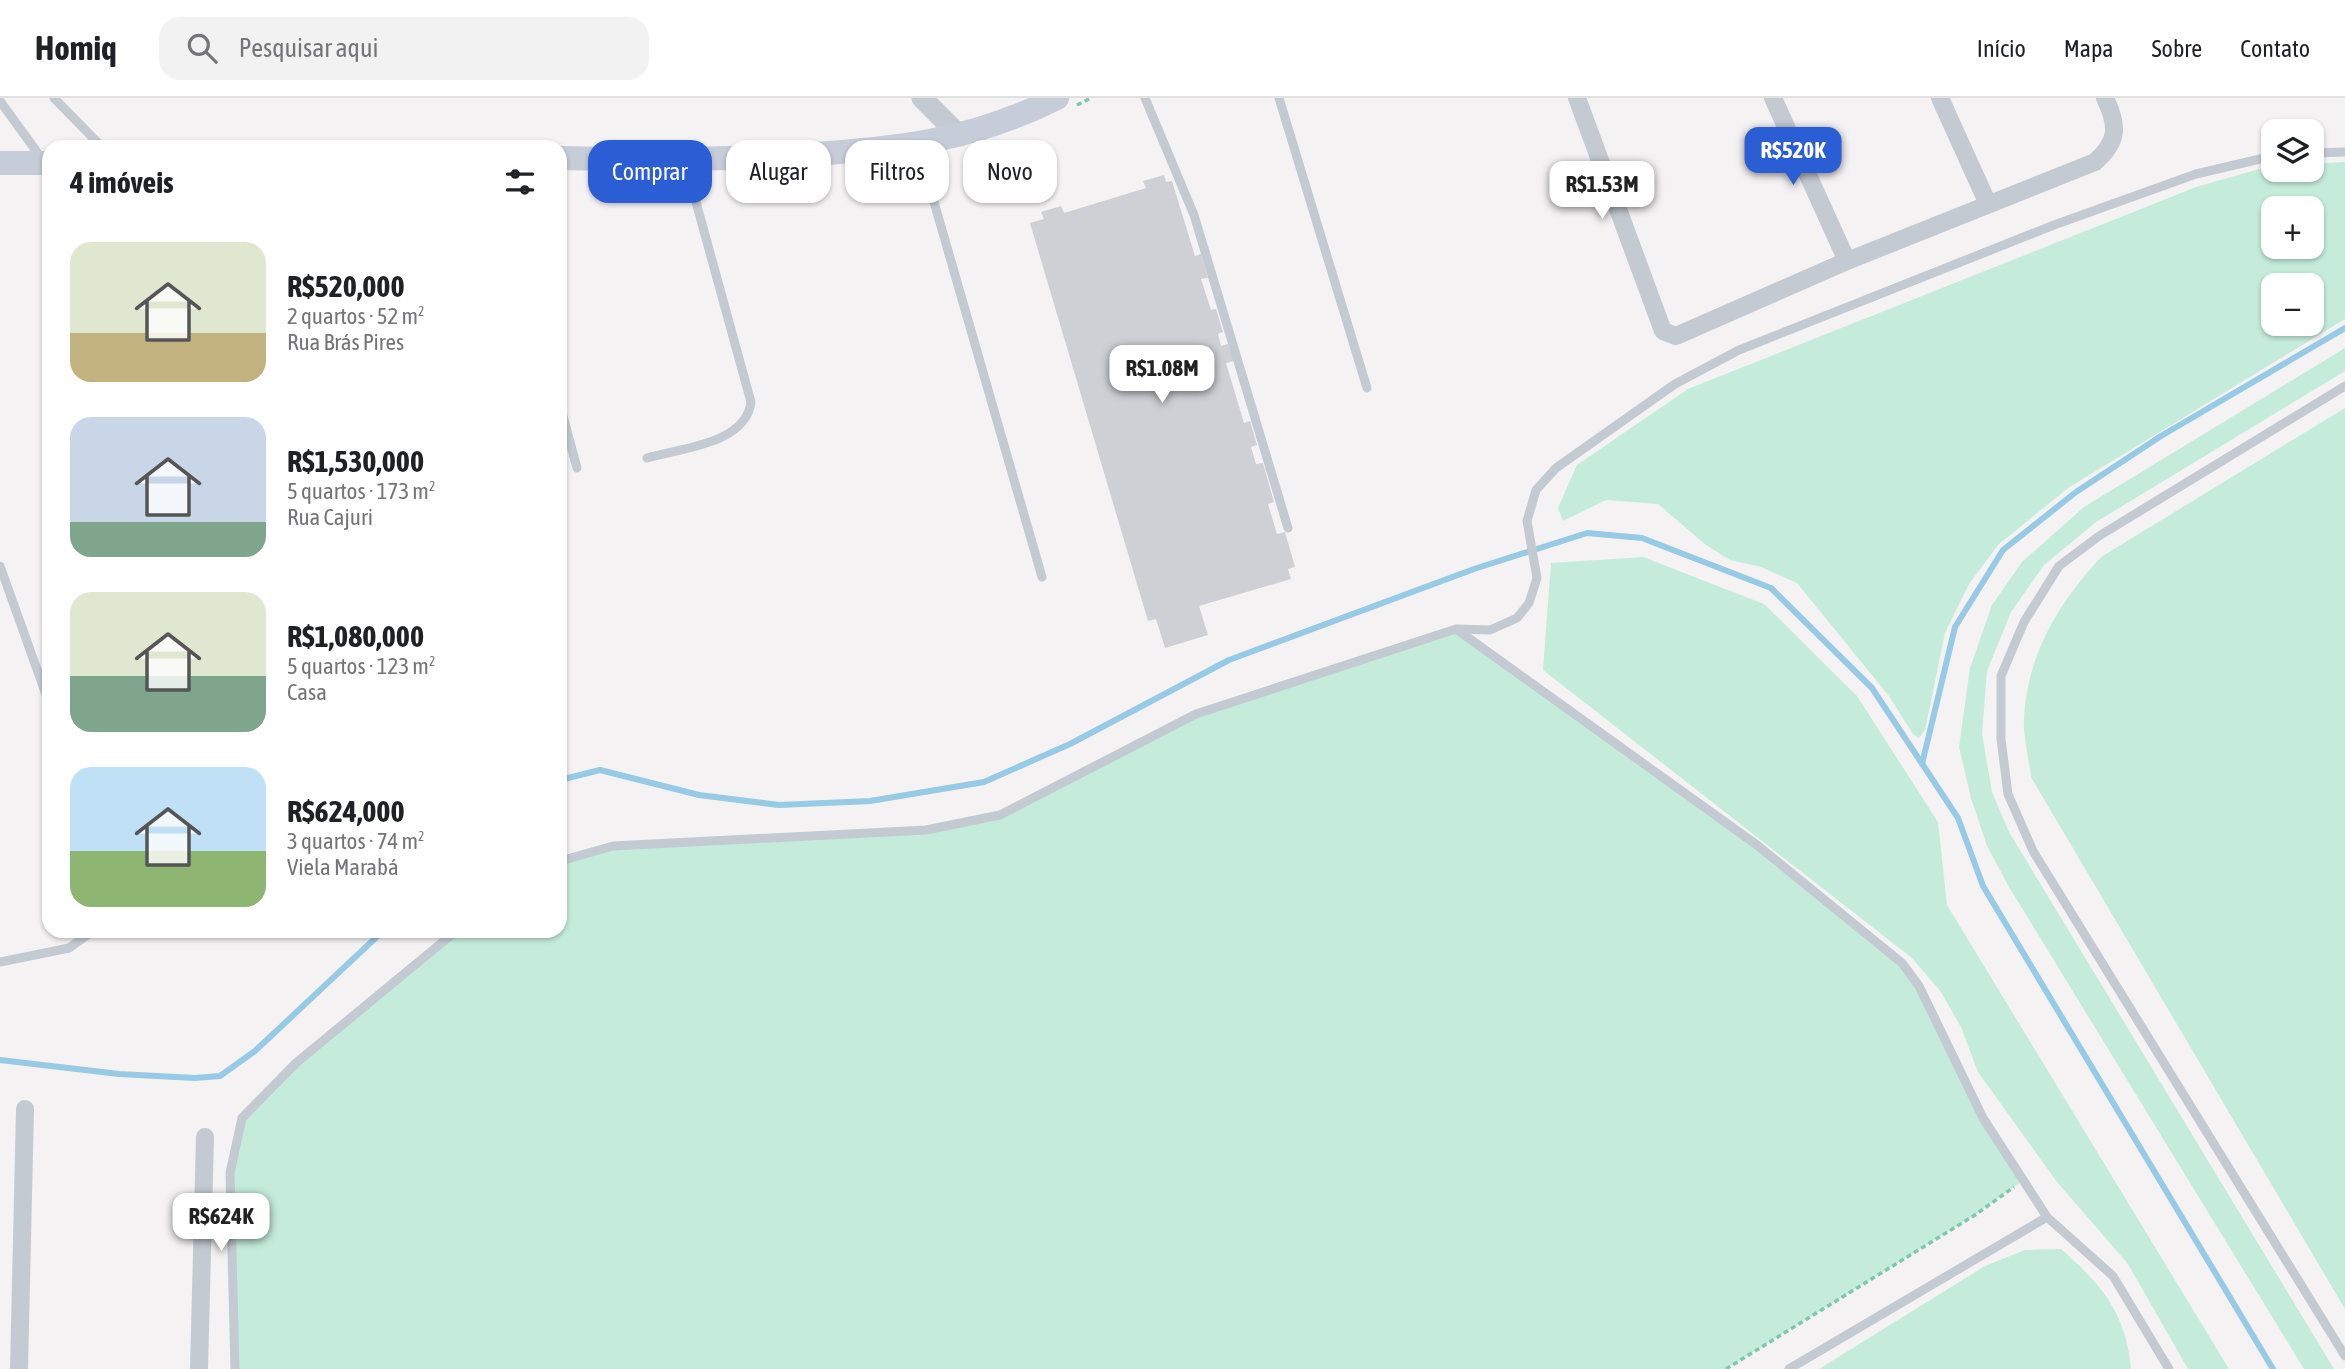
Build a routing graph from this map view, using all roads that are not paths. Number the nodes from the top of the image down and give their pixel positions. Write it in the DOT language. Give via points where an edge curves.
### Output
graph roads {
  1 [pos="54,98"];
  2 [pos="1057,98"];
  3 [pos="1145,98"];
  4 [pos="1279,98"];
  5 [pos="1577,98"];
  6 [pos="1773,98"];
  7 [pos="1940,98"];
  8 [pos="2105,98"];
  9 [pos="929,100"];
  10 [pos="0,101"];
  11 [pos="960,136"];
  12 [pos="95,140"];
  13 [pos="944,140"];
  14 [pos="845,151"];
  15 [pos="2345,152"];
  16 [pos="2324,153"];
  17 [pos="42,156"];
  18 [pos="567,158"];
  19 [pos="588,158"];
  20 [pos="712,159"];
  21 [pos="2261,159"];
  22 [pos="0,163"];
  23 [pos="42,163"];
  24 [pos="697,203"];
  25 [pos="934,203"];
  26 [pos="1988,204"];
  27 [pos="1847,261"];
  28 [pos="2345,386"];
  29 [pos="1367,387"];
  30 [pos="567,431"];
  31 [pos="647,458"];
  32 [pos="577,468"];
  33 [pos="1288,528"];
  34 [pos="0,566"];
  35 [pos="1042,577"];
  36 [pos="1456,629"];
  37 [pos="42,683"];
  38 [pos="567,859"];
  39 [pos="83,938"];
  40 [pos="448,938"];
  41 [pos="0,962"];
  42 [pos="25,1109"];
  43 [pos="205,1137"];
  44 [pos="2047,1217"];
  45 [pos="2345,1356"];
  46 [pos="19,1369"];
  47 [pos="198,1369"];
  48 [pos="235,1369"];
  49 [pos="1789,1369"];
  50 [pos="2169,1369"];
  1 -- 12 [label="lane"];
  2 -- 11 [label="main road"];
  3 -- 33 [label="lane" via="1188,197"];
  4 -- 29 [label="lane"];
  5 -- 27 [label="street" via="1663,331 1683,335"];
  6 -- 27 [label="street"];
  7 -- 26 [label="street"];
  8 -- 26 [label="street" via="2116,121 2113,142 2095,162"];
  9 -- 11 [label="street"];
  10 -- 17 [label="lane"];
  11 -- 13 [label="main road"];
  14 -- 20 [label="main road"];
  15 -- 16 [label="lane"];
  18 -- 19 [label="main road"];
  21 -- 36 [label="lane" via="2128,197 1739,350 1675,384 1556,468 1536,489 1527,521 1537,578 1529,603 1517,618 1490,630"];
  22 -- 23 [label="main road"];
  24 -- 31 [label="lane" via="751,402 749,416 726,436"];
  25 -- 35 [label="lane"];
  26 -- 27 [label="street"];
  28 -- 45 [label="lane" via="2099,536 2059,566 2024,622 2001,676 2001,739 2008,794 2033,851"];
  30 -- 32 [label="lane"];
  34 -- 37 [label="lane"];
  36 -- 38 [label="lane" via="1196,714 1000,815 964,825 613,846"];
  36 -- 44 [label="lane" via="1757,845 1902,963 1919,986 1983,1118"];
  39 -- 41 [label="lane" via="69,948"];
  40 -- 48 [label="lane" via="296,1063 242,1118 230,1173"];
  42 -- 46 [label="street"];
  43 -- 47 [label="street"];
  44 -- 49 [label="lane"];
  44 -- 50 [label="lane" via="2113,1276"];
}
